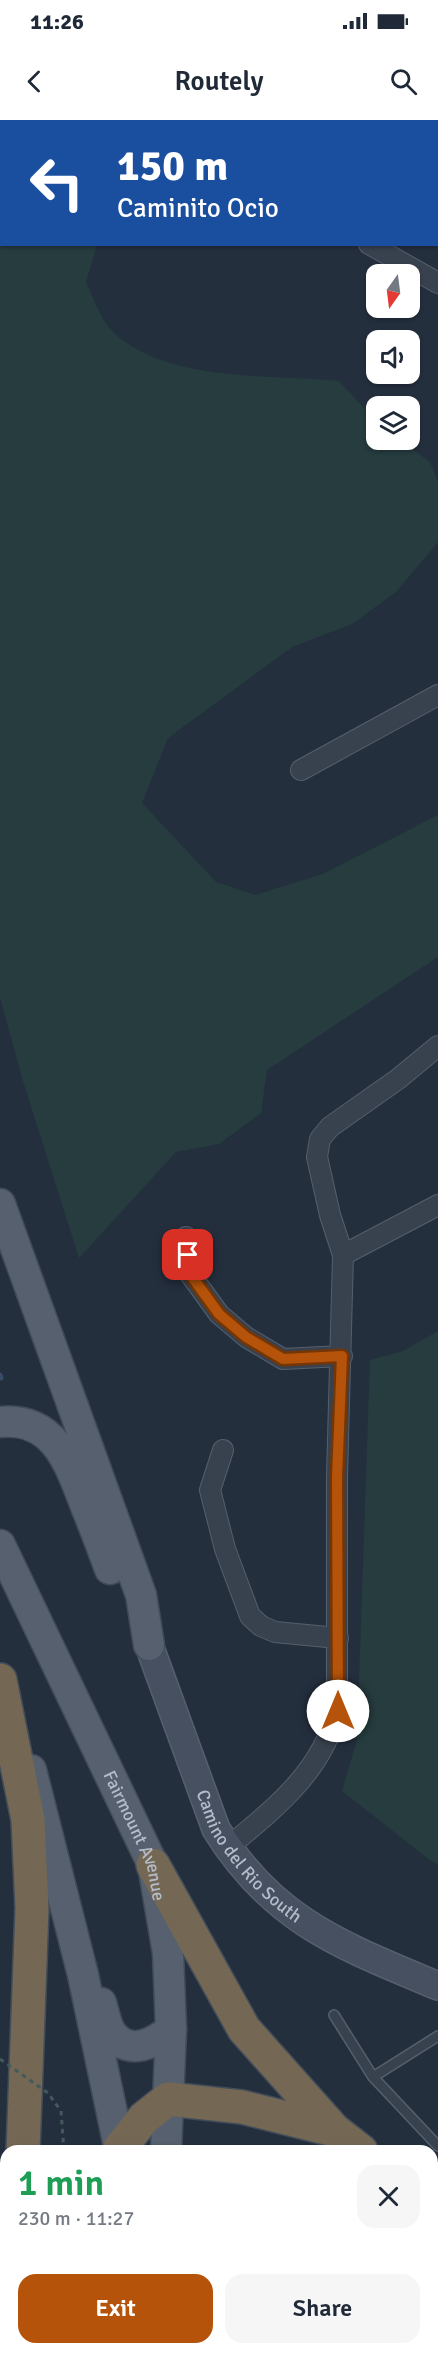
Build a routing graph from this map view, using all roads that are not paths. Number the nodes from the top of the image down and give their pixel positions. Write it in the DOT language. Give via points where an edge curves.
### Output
graph roads {
  1 [pos="373,246"];
  2 [pos="438,283"];
  3 [pos="438,695"];
  4 [pos="301,770"];
  5 [pos="438,1047"];
  6 [pos="0,1204"];
  7 [pos="438,1205"];
  8 [pos="186,1237"];
  9 [pos="344,1255"];
  10 [pos="342,1356"];
  11 [pos="0,1422"];
  12 [pos="223,1450"];
  13 [pos="0,1545"];
  14 [pos="338,1638"];
  15 [pos="148,1646"];
  16 [pos="0,1666"];
  17 [pos="0,1680"];
  18 [pos="227,1848"];
  19 [pos="153,1865"];
  20 [pos="84,1975"];
  21 [pos="438,1986"];
  22 [pos="334,2015"];
  23 [pos="171,2029"];
  24 [pos="27,2033"];
  25 [pos="438,2036"];
  26 [pos="373,2077"];
  27 [pos="168,2099"];
  28 [pos="334,2130"];
  29 [pos="0,2145"];
  30 [pos="23,2145"];
  31 [pos="119,2145"];
  32 [pos="124,2145"];
  33 [pos="166,2145"];
  34 [pos="353,2145"];
  35 [pos="437,2145"];
  1 -- 2 [label="street"];
  3 -- 4 [label="street"];
  5 -- 9 [label="street" via="320,1138 317,1157"];
  6 -- 15 [label="main road" via="141,1595"];
  7 -- 9 [label="street"];
  8 -- 10 [label="street" via="190,1274 219,1314 246,1337 283,1359"];
  9 -- 10 [label="street"];
  10 -- 14 [label="street" via="337,1477"];
  11 -- 15 [label="main road" via="18,1420 38,1428 70,1464 123,1600"];
  12 -- 14 [label="street" via="210,1490 225,1549 250,1616 275,1632"];
  13 -- 19 [label="main road, Fairmount Avenue"];
  14 -- 18 [label="street" via="338,1711 331,1737 287,1798"];
  15 -- 18 [label="street, Camino del Rio South" via="216,1829"];
  16 -- 20 [label="main road" via="39,1796"];
  17 -- 24 [label="highway" via="28,1820 32,1908"];
  18 -- 21 [label="street, Camino del Rio South" via="263,1891 305,1924 346,1947"];
  19 -- 23 [label="main road, Fairmount Avenue" via="168,1953"];
  19 -- 28 [label="highway" via="244,2029"];
  20 -- 23 [label="main road" via="96,1988 112,2034 124,2044 140,2047 157,2042"];
  20 -- 31 [label="main road"];
  22 -- 26 [label="lane"];
  23 -- 27 [label="main road, Fairmount Avenue"];
  24 -- 29 [label="highway"];
  24 -- 30 [label="highway"];
  25 -- 26 [label="lane"];
  26 -- 35 [label="lane"];
  27 -- 28 [label="highway" via="242,2107"];
  27 -- 32 [label="highway" via="144,2118"];
  27 -- 33 [label="main road, Fairmount Avenue"];
  28 -- 34 [label="highway"];
}
